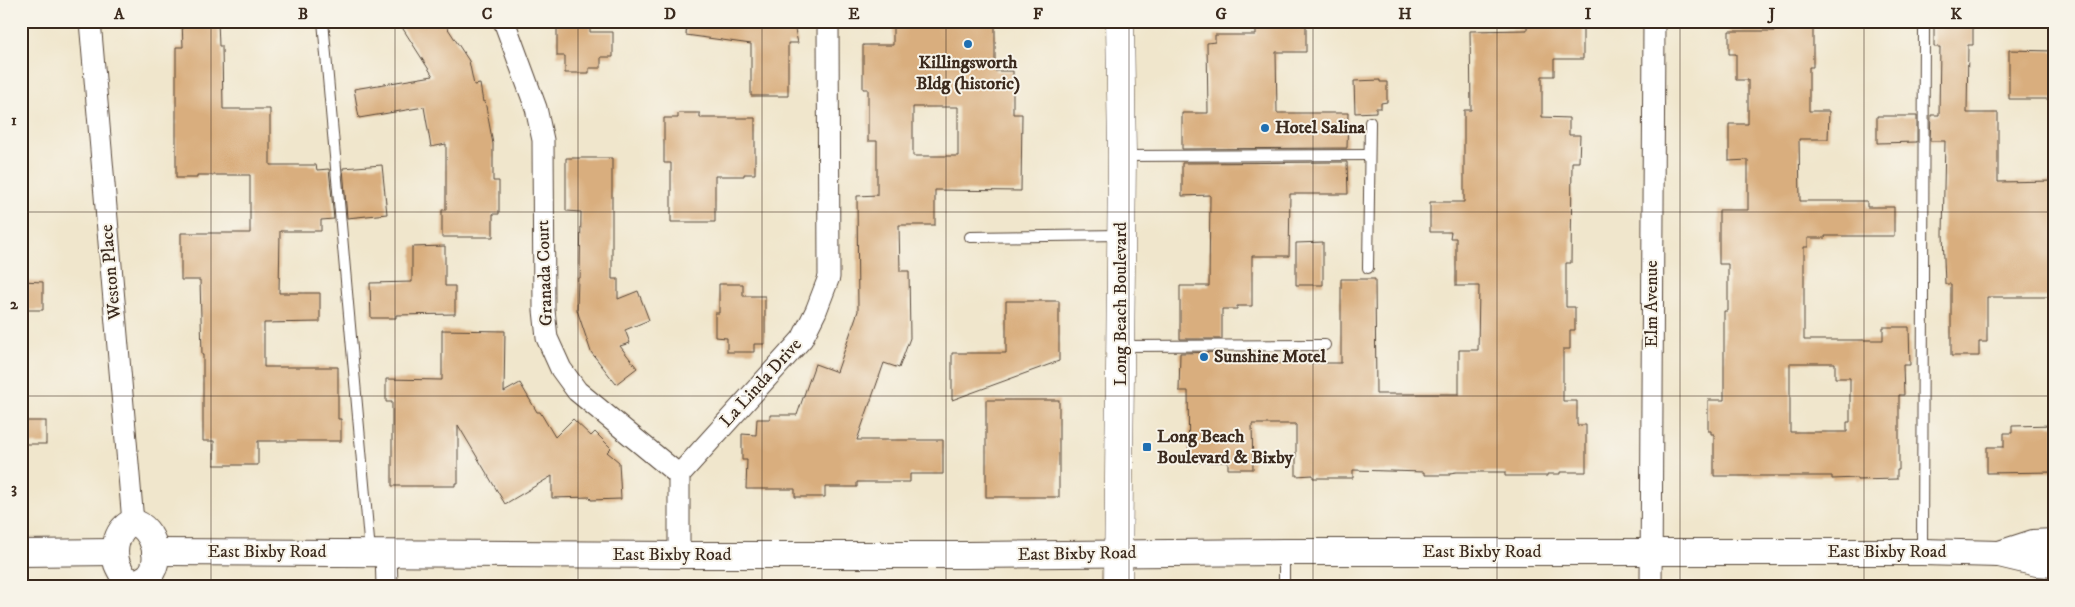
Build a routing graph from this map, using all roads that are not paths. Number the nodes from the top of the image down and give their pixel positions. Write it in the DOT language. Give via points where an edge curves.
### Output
graph roads {
  1 [pos="90,21"];
  2 [pos="323,21"];
  3 [pos="504,21"];
  4 [pos="828,21"];
  5 [pos="1120,21"];
  6 [pos="1654,21"];
  7 [pos="1924,21"];
  8 [pos="1370,122"];
  9 [pos="1369,155"];
  10 [pos="1122,156"];
  11 [pos="1121,235"];
  12 [pos="970,237"];
  13 [pos="1368,268"];
  14 [pos="1325,345"];
  15 [pos="1121,346"];
  16 [pos="679,475"];
  17 [pos="133,522"];
  18 [pos="2054,542"];
  19 [pos="115,552"];
  20 [pos="155,552"];
  21 [pos="1284,552"];
  22 [pos="1651,552"];
  23 [pos="1922,552"];
  24 [pos="21,553"];
  25 [pos="378,553"];
  26 [pos="1118,553"];
  27 [pos="2000,554"];
  28 [pos="679,555"];
  29 [pos="2054,564"];
  30 [pos="136,584"];
  31 [pos="387,586"];
  32 [pos="1118,586"];
  33 [pos="1284,586"];
  34 [pos="1651,586"];
  1 -- 17 [label="street, Weston Place"];
  2 -- 25 [label="lane"];
  3 -- 16 [label="street, Granada Court" via="536,108 542,140 543,300 548,338 561,369 577,391"];
  4 -- 16 [label="street, La Linda Drive" via="829,277 802,339"];
  5 -- 10 [label="main road, Long Beach Boulevard"];
  6 -- 22 [label="street, Elm Avenue"];
  7 -- 23 [label="lane"];
  8 -- 9 [label="lane"];
  9 -- 10 [label="lane"];
  9 -- 13 [label="lane"];
  10 -- 11 [label="main road, Long Beach Boulevard"];
  11 -- 12 [label="lane"];
  11 -- 15 [label="main road, Long Beach Boulevard"];
  14 -- 15 [label="lane"];
  15 -- 26 [label="main road, Long Beach Boulevard"];
  16 -- 28 [label="street"];
  17 -- 19 [label="street" via="125,525 118,536"];
  17 -- 20 [label="street" via="141,524 150,534"];
  18 -- 27 [label="street, East Bixby Road" via="2033,543"];
  19 -- 24 [label="street"];
  19 -- 30 [label="street" via="117,566 125,579"];
  20 -- 25 [label="street, East Bixby Road"];
  20 -- 30 [label="street" via="153,568"];
  21 -- 22 [label="street, East Bixby Road"];
  21 -- 26 [label="street, East Bixby Road"];
  21 -- 33 [label="lane"];
  22 -- 23 [label="street, East Bixby Road"];
  22 -- 34 [label="street, Elm Avenue"];
  23 -- 27 [label="street, East Bixby Road"];
  25 -- 28 [label="street, East Bixby Road"];
  25 -- 31 [label="street"];
  26 -- 28 [label="street, East Bixby Road"];
  26 -- 32 [label="main road, Long Beach Boulevard"];
  27 -- 29 [label="street, East Bixby Road"];
}
